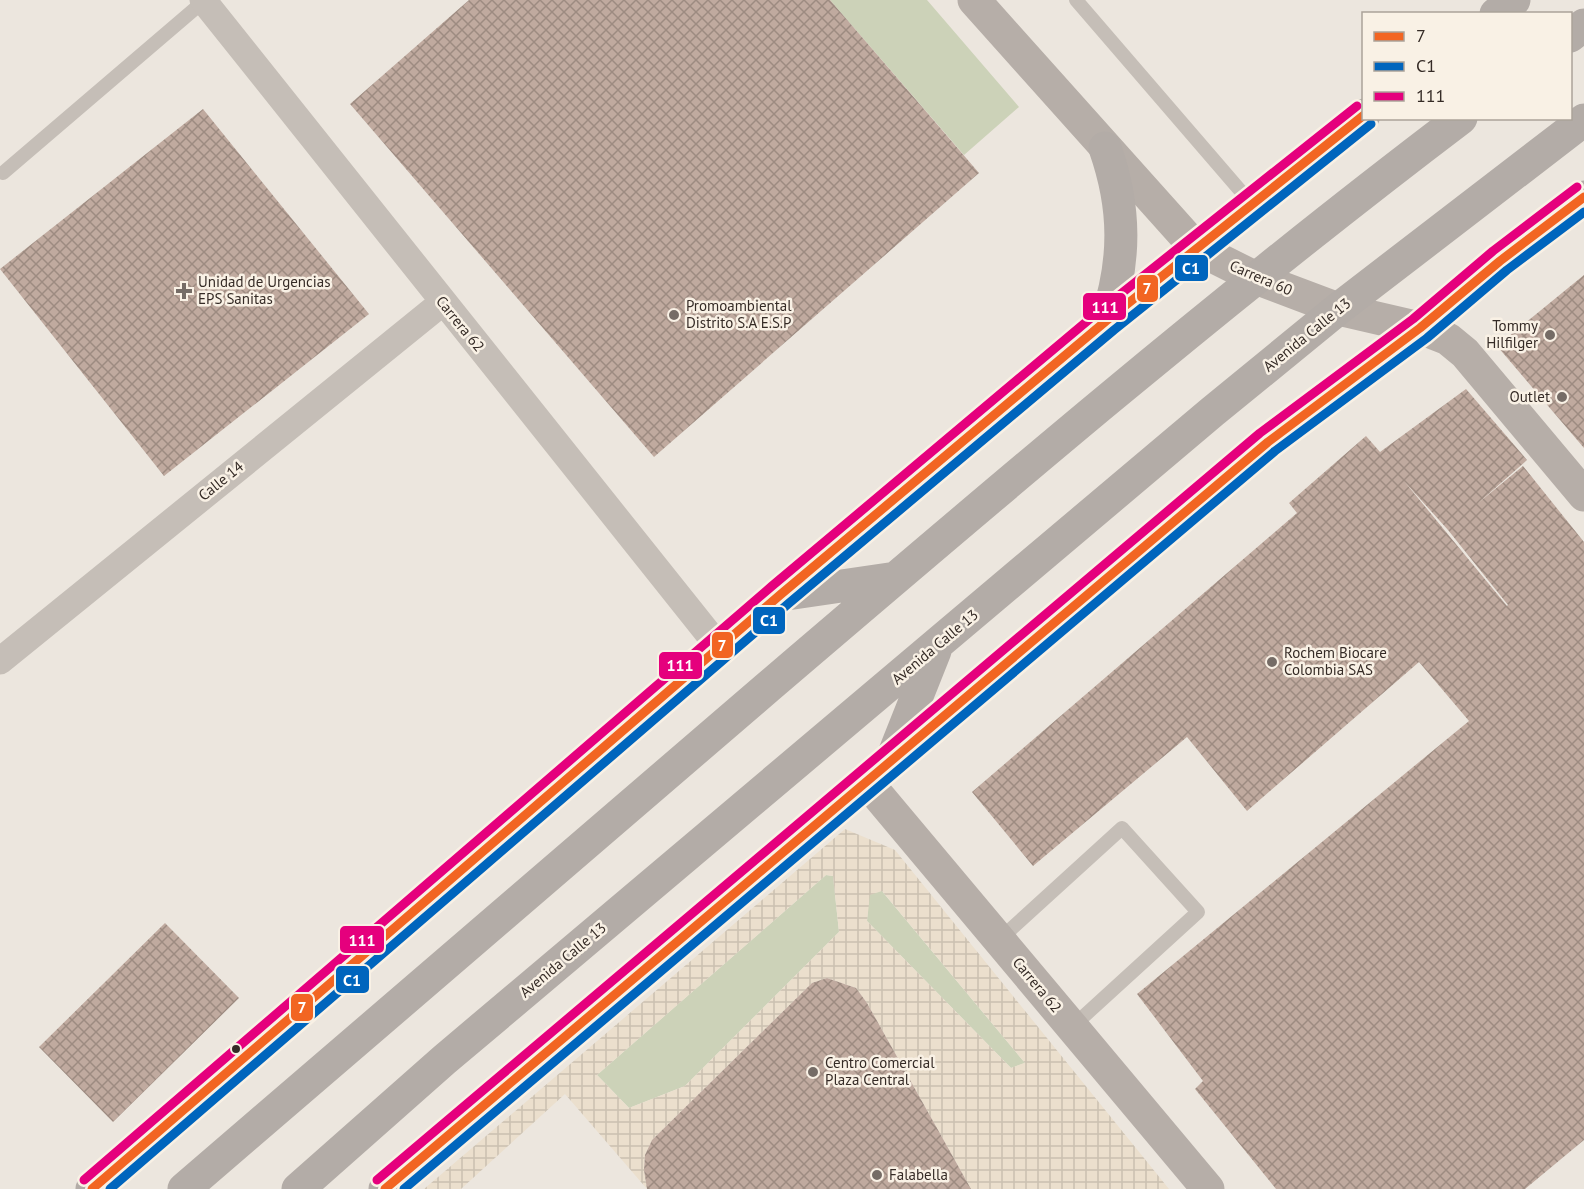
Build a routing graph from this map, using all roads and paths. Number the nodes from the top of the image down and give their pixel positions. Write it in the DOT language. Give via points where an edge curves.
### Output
graph roads {
  1 [pos="974,0"];
  2 [pos="1076,0"];
  3 [pos="1514,0"];
  4 [pos="204,1"];
  5 [pos="1499,12"];
  6 [pos="1584,25"];
  7 [pos="1572,34"];
  8 [pos="1362,118"];
  9 [pos="1458,120"];
  10 [pos="1584,120"];
  11 [pos="1105,148"];
  12 [pos="3,173"];
  13 [pos="1584,197"];
  14 [pos="1251,203"];
  15 [pos="1196,248"];
  16 [pos="1256,278"];
  17 [pos="443,302"];
  18 [pos="1338,309"];
  19 [pos="1106,321"];
  20 [pos="1420,328"];
  21 [pos="1584,495"];
  22 [pos="896,578"];
  23 [pos="780,595"];
  24 [pos="936,646"];
  25 [pos="719,647"];
  26 [pos="0,661"];
  27 [pos="893,758"];
  28 [pos="866,780"];
  29 [pos="999,940"];
  30 [pos="1072,1027"];
  31 [pos="92,1189"];
  32 [pos="184,1189"];
  33 [pos="298,1189"];
  34 [pos="386,1189"];
  35 [pos="1208,1189"];
  1 -- 11 [label="street, Carrera 60"];
  2 -- 14 [label="lane"];
  3 -- 5 [label="main road"];
  4 -- 12 [label="lane"];
  4 -- 17 [label="street, Carrera 62"];
  6 -- 7 [label="main road"];
  8 -- 14 [label="main road"];
  9 -- 16 [label="main road"];
  10 -- 18 [label="main road, Avenida Calle 13"];
  11 -- 15 [label="street, Carrera 60"];
  11 -- 19 [label="main road" via="1116,179 1123,243 1119,276"];
  13 -- 20 [label="main road"];
  14 -- 15 [label="main road"];
  15 -- 16 [label="street, Carrera 60"];
  15 -- 19 [label="main road"];
  16 -- 18 [label="street, Carrera 60"];
  16 -- 22 [label="main road"];
  17 -- 25 [label="street, Carrera 62"];
  17 -- 26 [label="street, Calle 14"];
  18 -- 20 [label="street, Carrera 60"];
  18 -- 24 [label="main road, Avenida Calle 13"];
  19 -- 23 [label="main road"];
  20 -- 21 [label="street, Carrera 60" via="1448,339 1465,354"];
  20 -- 27 [label="main road" via="1268,442"];
  22 -- 23 [label="main road"];
  22 -- 32 [label="main road"];
  23 -- 25 [label="main road"];
  24 -- 27 [label="main road"];
  24 -- 33 [label="main road, Avenida Calle 13" via="444,1060"];
  25 -- 31 [label="main road"];
  27 -- 28 [label="main road"];
  28 -- 29 [label="street, Carrera 62"];
  28 -- 34 [label="main road"];
  29 -- 30 [label="street, Carrera 62"];
  29 -- 30 [label="lane" via="1122,828 1198,912"];
  30 -- 35 [label="street, Carrera 62"];
}
